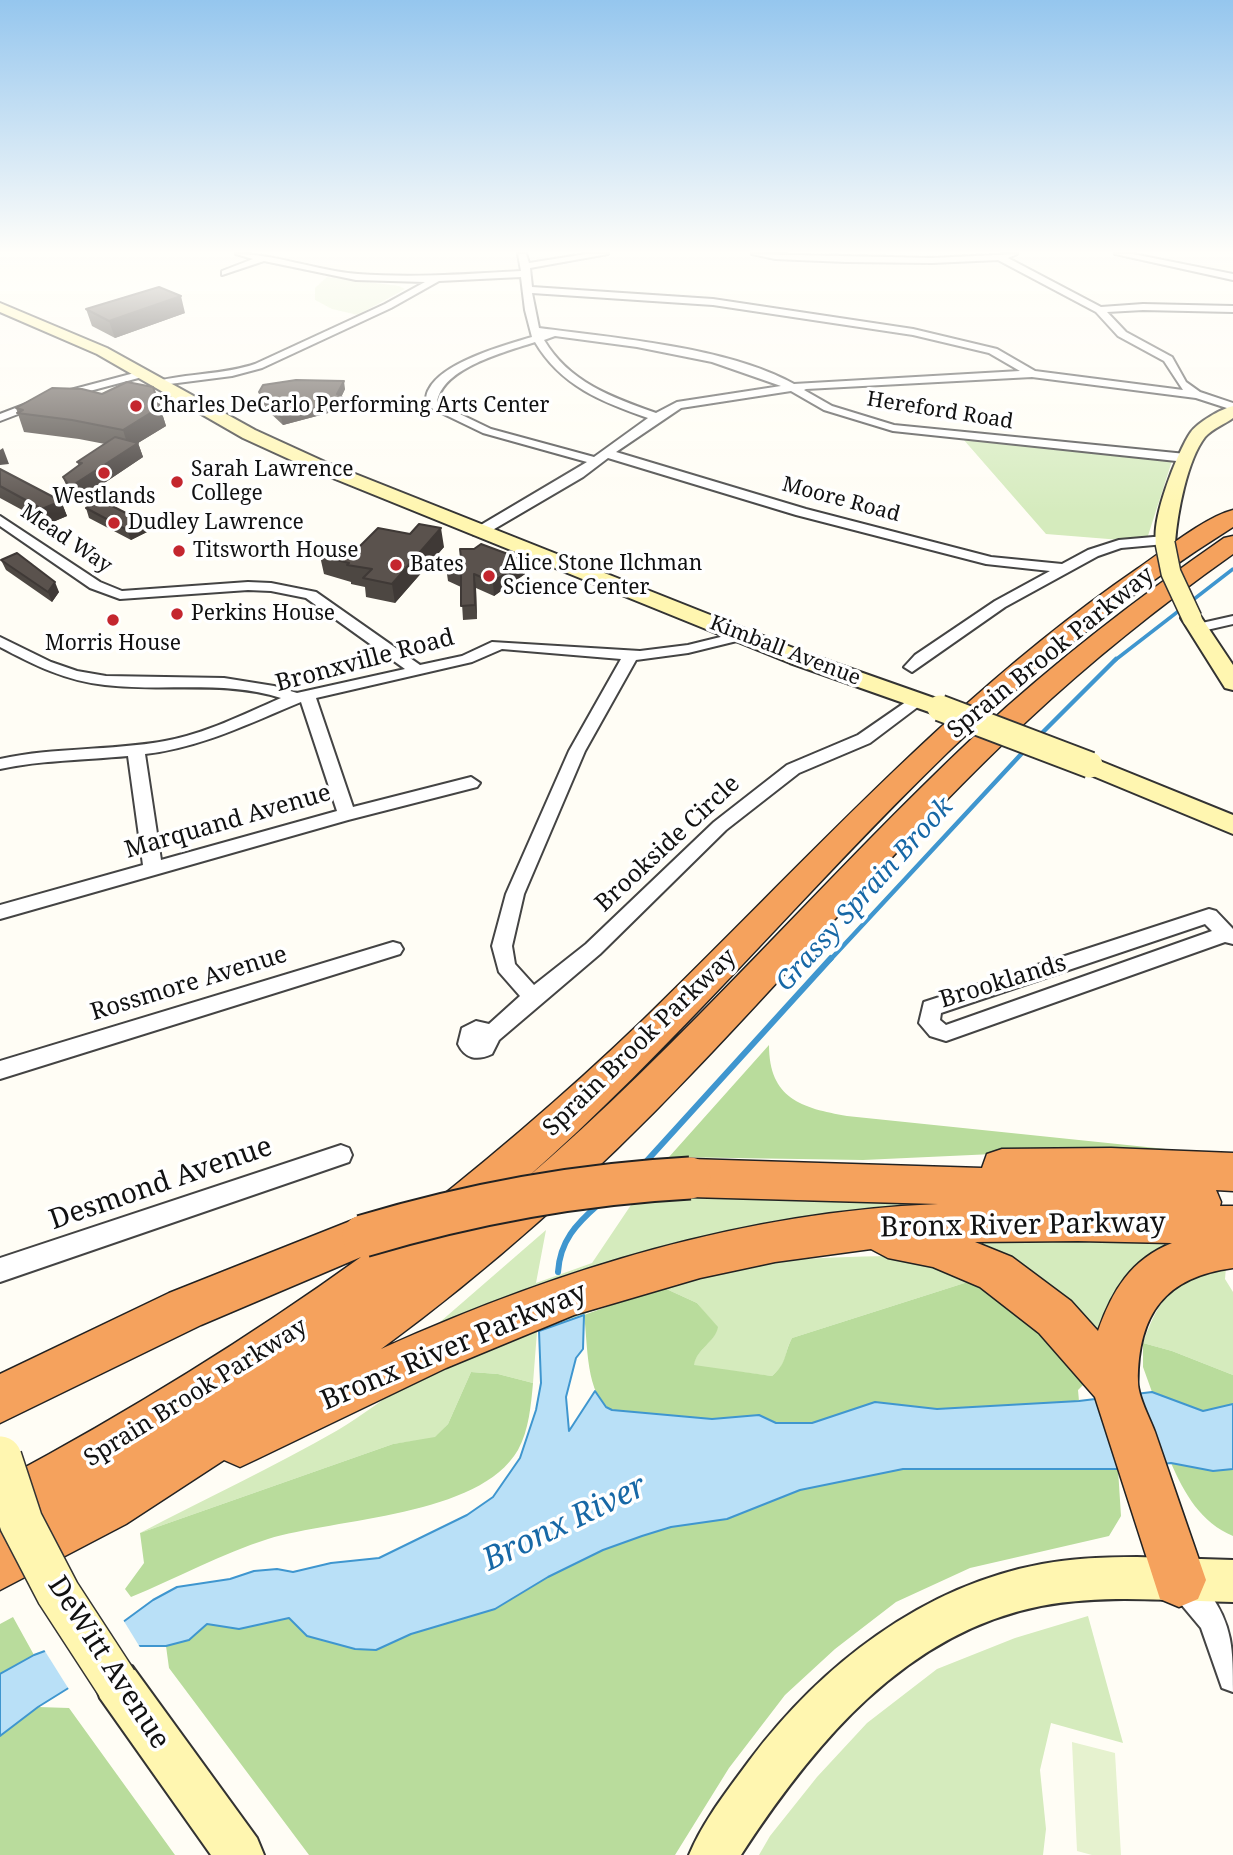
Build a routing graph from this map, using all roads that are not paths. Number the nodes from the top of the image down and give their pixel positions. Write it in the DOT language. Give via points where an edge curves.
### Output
graph roads {
  1 [pos="80,341"];
  2 [pos="310,341"];
  3 [pos="522,341"];
  4 [pos="541,341"];
  5 [pos="601,341"];
  6 [pos="954,341"];
  7 [pos="1134,341"];
  8 [pos="1024,372"];
  9 [pos="142,374"];
  10 [pos="158,384"];
  11 [pos="792,388"];
  12 [pos="1198,395"];
  13 [pos="1233,409"];
  14 [pos="657,417"];
  15 [pos="0,418"];
  16 [pos="601,457"];
  17 [pos="1186,458"];
  18 [pos="1233,517"];
  19 [pos="0,520"];
  20 [pos="479,532"];
  21 [pos="1166,542"];
  22 [pos="1233,543"];
  23 [pos="1068,569"];
  24 [pos="1233,620"];
  25 [pos="1195,623"];
  26 [pos="745,635"];
  27 [pos="0,641"];
  28 [pos="631,655"];
  29 [pos="912,667"];
  30 [pos="418,671"];
  31 [pos="1233,683"];
  32 [pos="301,697"];
  33 [pos="930,704"];
  34 [pos="136,751"];
  35 [pos="0,754"];
  36 [pos="27,758"];
  37 [pos="0,764"];
  38 [pos="471,783"];
  39 [pos="347,814"];
  40 [pos="1233,825"];
  41 [pos="153,869"];
  42 [pos="0,912"];
  43 [pos="1230,936"];
  44 [pos="1108,948"];
  45 [pos="393,949"];
  46 [pos="1127,970"];
  47 [pos="533,997"];
  48 [pos="489,1036"];
  49 [pos="0,1070"];
  50 [pos="341,1155"];
  51 [pos="1233,1172"];
  52 [pos="792,1180"];
  53 [pos="1233,1205"];
  54 [pos="1233,1226"];
  55 [pos="825,1233"];
  56 [pos="1233,1248"];
  57 [pos="0,1270"];
  58 [pos="185,1309"];
  59 [pos="0,1378"];
  60 [pos="1114,1383"];
  61 [pos="0,1399"];
  62 [pos="0,1458"];
  63 [pos="0,1509"];
  64 [pos="88,1516"];
  65 [pos="0,1564"];
  66 [pos="1179,1580"];
  67 [pos="1233,1581"];
  68 [pos="1233,1677"];
  69 [pos="240,1855"];
  70 [pos="713,1855"];
  1 -- 9 [label="street, Kimball Avenue"];
  2 -- 10 [label="street" via="242,372"];
  3 -- 16 [label="street, Moore Road" via="444,379 433,391 431,405 487,431"];
  4 -- 14 [label="street" via="553,362 591,394"];
  5 -- 11 [label="street, Hereford Road" via="678,351 755,372"];
  6 -- 8 [label="street" via="993,351"];
  7 -- 12 [label="street" via="1168,359 1182,384"];
  8 -- 11 [label="street"];
  8 -- 12 [label="street"];
  9 -- 10 [label="street, Kimball Avenue"];
  9 -- 15 [label="street" via="48,399"];
  10 -- 20 [label="street, Kimball Avenue" via="261,439"];
  11 -- 14 [label="street" via="677,405"];
  11 -- 17 [label="street, Hereford Road" via="828,408 893,428"];
  12 -- 13 [label="street"];
  13 -- 17 [label="street" via="1199,433"];
  14 -- 16 [label="street"];
  16 -- 20 [label="street"];
  16 -- 23 [label="street, Moore Road" via="991,561"];
  17 -- 21 [label="street" via="1167,516"];
  18 -- 63 [label="highway, Sprain Brook Parkway" via="1145,573 990,698 843,838 609,1077 442,1224 212,1387"];
  19 -- 30 [label="street, Mead Way" via="95,585 120,595 248,586 311,595"];
  20 -- 26 [label="street, Kimball Avenue"];
  21 -- 23 [label="street" via="1104,548"];
  21 -- 25 [label="street, bridge" via="1171,573"];
  22 -- 64 [label="highway, Sprain Brook Parkway" via="1122,623 1008,722 634,1107 515,1215 310,1373"];
  23 -- 29 [label="street" via="999,604"];
  24 -- 25 [label="street"];
  25 -- 31 [label="street"];
  26 -- 28 [label="street, Bronxville Road" via="688,649"];
  26 -- 33 [label="street, Kimball Avenue"];
  27 -- 32 [label="street" via="46,665 106,681 224,683"];
  28 -- 30 [label="street, Bronxville Road" via="492,646 467,659"];
  28 -- 47 [label="street" via="577,751 515,894 502,946 506,967"];
  30 -- 32 [label="street, Bronxville Road"];
  32 -- 34 [label="street, Bronxville Road" via="222,729"];
  32 -- 39 [label="street"];
  33 -- 40 [label="street, Kimball Avenue, bridge"];
  33 -- 47 [label="street, Brookside Circle" via="793,769 720,825 593,949"];
  34 -- 36 [label="street, Bronxville Road"];
  34 -- 41 [label="street"];
  35 -- 36 [label="street"];
  36 -- 37 [label="street, Bronxville Road"];
  38 -- 39 [label="street, Marquand Avenue"];
  39 -- 41 [label="street, Marquand Avenue"];
  41 -- 42 [label="street, Marquand Avenue"];
  43 -- 44 [label="street, Brooklands" via="1209,916"];
  43 -- 46 [label="street, Brooklands"];
  44 -- 46 [label="street"];
  44 -- 46 [label="street, Brooklands" via="931,1008 929,1023 946,1032"];
  45 -- 49 [label="street, Rossmore Avenue"];
  47 -- 48 [label="street, Brookside Circle"];
  50 -- 57 [label="street, Desmond Avenue"];
  51 -- 52 [label="highway" via="1035,1166"];
  52 -- 53 [label="highway, Bronx River Parkway" via="964,1186"];
  52 -- 58 [label="highway, Bronx River Parkway, bridge" via="644,1180 523,1195 363,1236"];
  54 -- 55 [label="highway, Bronx River Parkway" via="982,1221"];
  55 -- 60 [label="highway" via="914,1242 985,1266 1055,1317"];
  55 -- 64 [label="highway, Bronx River Parkway" via="676,1262 536,1306 406,1363"];
  56 -- 60 [label="highway" via="1182,1258 1142,1289 1122,1330"];
  58 -- 59 [label="highway"];
  58 -- 61 [label="highway, Bronx River Parkway"];
  60 -- 66 [label="highway"];
  62 -- 69 [label="street, DeWitt Avenue, bridge" via="21,1522 58,1593"];
  64 -- 65 [label="highway, Bronx River Parkway"];
  66 -- 67 [label="street"];
  66 -- 68 [label="street" via="1213,1619"];
  66 -- 70 [label="street" via="1112,1578 1041,1585 980,1602 915,1636 857,1677 808,1723 757,1787"];
}
